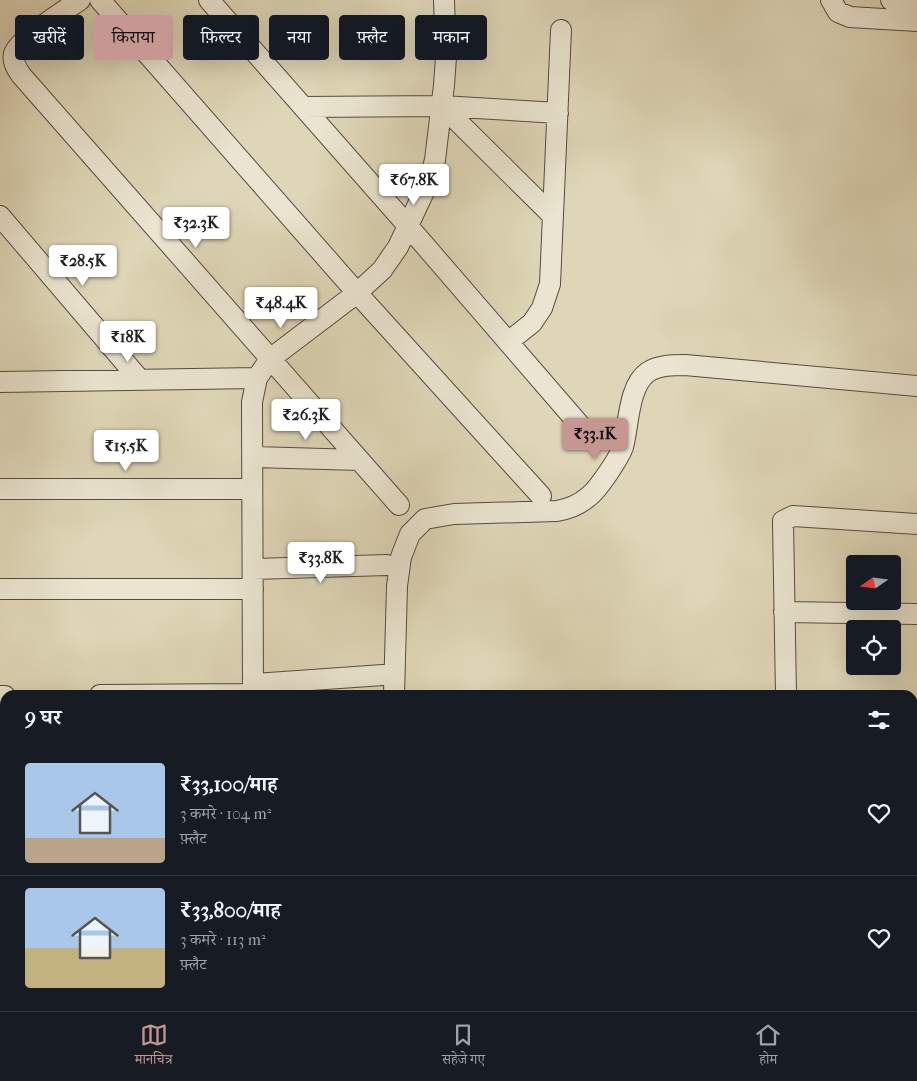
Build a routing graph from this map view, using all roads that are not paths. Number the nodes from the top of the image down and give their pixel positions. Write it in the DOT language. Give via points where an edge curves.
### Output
graph roads {
  1 [pos="80,0"];
  2 [pos="100,0"];
  3 [pos="209,0"];
  4 [pos="444,0"];
  5 [pos="831,0"];
  6 [pos="891,0"];
  7 [pos="917,2"];
  8 [pos="917,21"];
  9 [pos="561,30"];
  10 [pos="442,106"];
  11 [pos="304,107"];
  12 [pos="558,113"];
  13 [pos="0,216"];
  14 [pos="553,216"];
  15 [pos="408,226"];
  16 [pos="357,293"];
  17 [pos="508,342"];
  18 [pos="270,360"];
  19 [pos="257,378"];
  20 [pos="140,380"];
  21 [pos="0,382"];
  22 [pos="917,386"];
  23 [pos="591,438"];
  24 [pos="252,457"];
  25 [pos="359,460"];
  26 [pos="0,489"];
  27 [pos="252,489"];
  28 [pos="541,496"];
  29 [pos="399,505"];
  30 [pos="917,524"];
  31 [pos="387,565"];
  32 [pos="253,569"];
  33 [pos="0,589"];
  34 [pos="254,589"];
  35 [pos="784,612"];
  36 [pos="917,614"];
  37 [pos="383,675"];
  38 [pos="253,690"];
  39 [pos="261,690"];
  40 [pos="394,690"];
  41 [pos="786,690"];
  1 -- 18 [label="street" via="22,42 14,53 14,64 20,76"];
  2 -- 16 [label="street"];
  3 -- 11 [label="street"];
  4 -- 10 [label="street" via="446,57"];
  5 -- 8 [label="street" via="838,12 850,17"];
  6 -- 7 [label="street"];
  9 -- 12 [label="street"];
  10 -- 11 [label="street"];
  10 -- 12 [label="street"];
  10 -- 14 [label="street"];
  10 -- 15 [label="street" via="435,160"];
  11 -- 15 [label="street"];
  12 -- 14 [label="street"];
  13 -- 20 [label="street"];
  14 -- 17 [label="street" via="550,284 542,308 532,323"];
  15 -- 16 [label="street" via="382,270"];
  15 -- 17 [label="street"];
  16 -- 18 [label="street"];
  16 -- 28 [label="street"];
  17 -- 23 [label="street"];
  18 -- 19 [label="street"];
  18 -- 25 [label="street"];
  19 -- 20 [label="street"];
  19 -- 24 [label="street" via="252,402"];
  20 -- 21 [label="street"];
  22 -- 40 [label="street" via="686,365 665,365 649,372 634,393 622,449 589,497 572,508 557,511 454,514 425,519 410,534 401,557 397,586"];
  24 -- 25 [label="street"];
  24 -- 27 [label="street"];
  25 -- 29 [label="street"];
  26 -- 27 [label="street"];
  27 -- 32 [label="street"];
  30 -- 35 [label="street" via="793,516 783,521"];
  31 -- 32 [label="street"];
  32 -- 34 [label="street"];
  33 -- 34 [label="street"];
  34 -- 38 [label="street"];
  35 -- 36 [label="street"];
  35 -- 41 [label="street"];
  37 -- 39 [label="street"];
}
